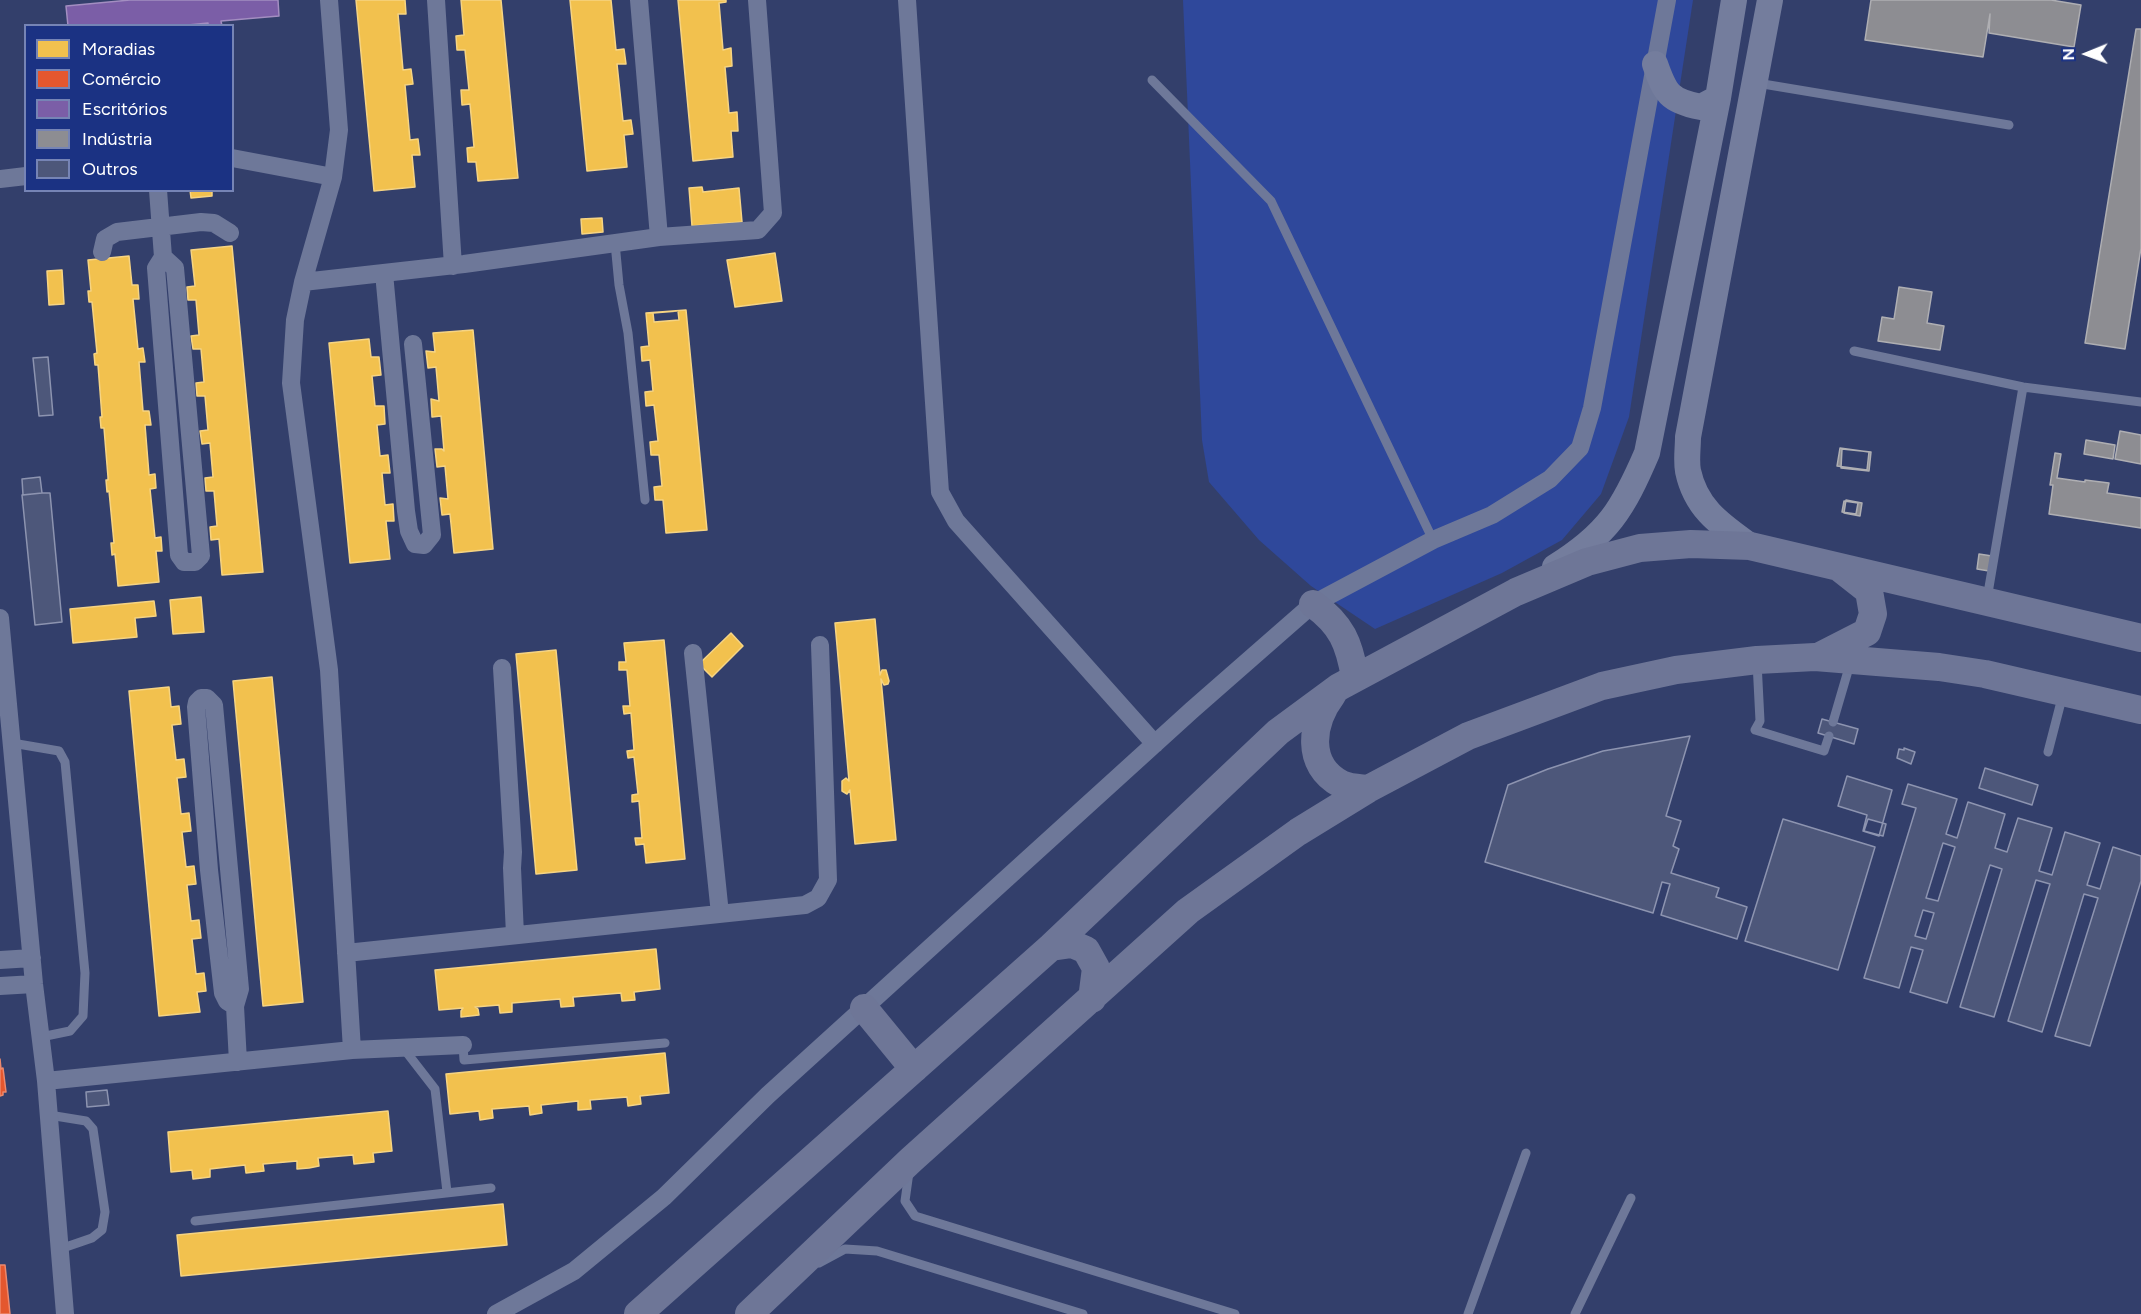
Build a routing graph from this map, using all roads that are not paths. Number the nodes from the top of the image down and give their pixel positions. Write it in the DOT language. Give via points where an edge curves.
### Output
graph roads {
  1 [pos="329,0"];
  2 [pos="435,0"];
  3 [pos="639,0"];
  4 [pos="758,0"];
  5 [pos="907,0"];
  6 [pos="1667,0"];
  7 [pos="1734,0"];
  8 [pos="1770,0"];
  9 [pos="1655,64"];
  10 [pos="1152,80"];
  11 [pos="1755,82"];
  12 [pos="1718,98"];
  13 [pos="2009,125"];
  14 [pos="234,158"];
  15 [pos="24,176"];
  16 [pos="333,177"];
  17 [pos="0,179"];
  18 [pos="158,192"];
  19 [pos="160,228"];
  20 [pos="230,233"];
  21 [pos="659,237"];
  22 [pos="615,243"];
  23 [pos="102,252"];
  24 [pos="163,257"];
  25 [pos="453,266"];
  26 [pos="384,273"];
  27 [pos="303,282"];
  28 [pos="413,344"];
  29 [pos="1854,351"];
  30 [pos="2023,387"];
  31 [pos="2141,402"];
  32 [pos="645,500"];
  33 [pos="1433,540"];
  34 [pos="1750,546"];
  35 [pos="1838,567"];
  36 [pos="1516,592"];
  37 [pos="1986,602"];
  38 [pos="1313,604"];
  39 [pos="0,618"];
  40 [pos="2136,633"];
  41 [pos="820,645"];
  42 [pos="693,653"];
  43 [pos="1815,657"];
  44 [pos="1852,659"];
  45 [pos="1757,660"];
  46 [pos="502,668"];
  47 [pos="1347,682"];
  48 [pos="2064,692"];
  49 [pos="2141,710"];
  50 [pos="1833,722"];
  51 [pos="1829,736"];
  52 [pos="12,743"];
  53 [pos="1155,744"];
  54 [pos="2048,752"];
  55 [pos="1368,789"];
  56 [pos="720,914"];
  57 [pos="515,935"];
  58 [pos="1051,947"];
  59 [pos="346,953"];
  60 [pos="32,958"];
  61 [pos="0,960"];
  62 [pos="34,984"];
  63 [pos="0,986"];
  64 [pos="1092,999"];
  65 [pos="235,1006"];
  66 [pos="864,1008"];
  67 [pos="41,1037"];
  68 [pos="665,1042"];
  69 [pos="463,1045"];
  70 [pos="404,1049"];
  71 [pos="352,1050"];
  72 [pos="238,1062"];
  73 [pos="914,1069"];
  74 [pos="46,1081"];
  75 [pos="49,1115"];
  76 [pos="1526,1153"];
  77 [pos="911,1160"];
  78 [pos="491,1188"];
  79 [pos="447,1192"];
  80 [pos="1631,1198"];
  81 [pos="195,1221"];
  82 [pos="60,1249"];
  83 [pos="787,1278"];
  84 [pos="65,1314"];
  85 [pos="496,1314"];
  86 [pos="638,1314"];
  87 [pos="749,1314"];
  88 [pos="1083,1314"];
  89 [pos="1235,1314"];
  90 [pos="1468,1314"];
  91 [pos="1575,1314"];
  1 -- 16 [label="street" via="339,130"];
  2 -- 25 [label="street"];
  3 -- 21 [label="street"];
  4 -- 21 [label="street" via="772,213 758,230"];
  5 -- 53 [label="street" via="940,492 956,521"];
  6 -- 9 [label="street"];
  7 -- 12 [label="main road"];
  8 -- 11 [label="main road"];
  9 -- 12 [label="main road" via="1664,90 1684,104 1701,107"];
  9 -- 33 [label="street" via="1592,408 1580,448 1550,479 1492,515"];
  10 -- 33 [label="lane" via="1271,201"];
  11 -- 13 [label="lane"];
  11 -- 34 [label="main road" via="1688,437 1688,471 1699,500 1713,519"];
  12 -- 36 [label="main road" via="1647,453 1630,493 1606,529 1578,553"];
  14 -- 16 [label="street"];
  15 -- 17 [label="street"];
  16 -- 27 [label="street"];
  18 -- 19 [label="street"];
  19 -- 20 [label="street" via="201,222 214,223"];
  19 -- 23 [label="street" via="117,232 105,238"];
  19 -- 24 [label="street"];
  21 -- 22 [label="street"];
  22 -- 25 [label="street"];
  22 -- 32 [label="lane"];
  24 -- 24 [label="street" via="156,268 179,555 184,562 195,562 201,555 175,268"];
  25 -- 26 [label="street"];
  26 -- 27 [label="street"];
  26 -- 28 [label="street" via="406,511 415,544 424,545 432,535"];
  27 -- 59 [label="street" via="295,320 291,383 329,670"];
  29 -- 30 [label="lane"];
  30 -- 31 [label="lane"];
  30 -- 37 [label="lane"];
  33 -- 38 [label="street"];
  34 -- 35 [label="main road"];
  34 -- 36 [label="main road" via="1690,544 1640,548 1587,562"];
  35 -- 37 [label="main road"];
  35 -- 43 [label="main road" via="1869,591 1873,614 1867,632"];
  36 -- 47 [label="main road"];
  37 -- 40 [label="main road"];
  38 -- 47 [label="main road" via="1331,617 1344,638 1352,658"];
  38 -- 53 [label="street"];
  39 -- 52 [label="street"];
  41 -- 56 [label="street" via="828,880 818,898 805,905"];
  42 -- 56 [label="street"];
  43 -- 44 [label="main road"];
  43 -- 45 [label="main road"];
  44 -- 48 [label="main road" via="1962,670"];
  44 -- 50 [label="lane"];
  45 -- 51 [label="lane" via="1760,721 1755,730 1824,751"];
  45 -- 55 [label="main road" via="1676,670 1602,686 1468,736"];
  46 -- 57 [label="street"];
  47 -- 55 [label="main road" via="1322,708 1315,738 1316,758 1340,784"];
  47 -- 58 [label="main road" via="1278,732"];
  48 -- 49 [label="main road"];
  48 -- 54 [label="lane"];
  52 -- 60 [label="street"];
  52 -- 67 [label="lane" via="59,751 65,762 85,973 83,1016 70,1030"];
  53 -- 66 [label="street"];
  55 -- 64 [label="main road" via="1298,832 1188,911"];
  56 -- 57 [label="street"];
  57 -- 59 [label="street"];
  58 -- 64 [label="main road" via="1072,944 1086,950 1096,968"];
  58 -- 73 [label="main road"];
  59 -- 71 [label="street"];
  60 -- 61 [label="street"];
  60 -- 62 [label="street"];
  62 -- 63 [label="street"];
  62 -- 67 [label="street"];
  64 -- 77 [label="main road"];
  65 -- 65 [label="street" via="240,989 214,705 201,698 196,707 221,984 227,1001"];
  65 -- 72 [label="street"];
  66 -- 73 [label="main road"];
  66 -- 85 [label="street" via="655,1205 574,1271"];
  67 -- 74 [label="street"];
  68 -- 69 [label="lane" via="464,1060"];
  69 -- 70 [label="street"];
  70 -- 71 [label="street"];
  70 -- 79 [label="lane" via="435,1089"];
  71 -- 72 [label="street"];
  72 -- 74 [label="street"];
  73 -- 86 [label="main road"];
  74 -- 75 [label="street"];
  75 -- 82 [label="street"];
  75 -- 82 [label="lane" via="86,1121 93,1129 105,1212 102,1230 92,1238"];
  76 -- 90 [label="lane"];
  77 -- 83 [label="main road"];
  77 -- 89 [label="lane" via="904,1201 915,1216"];
  78 -- 79 [label="lane"];
  79 -- 81 [label="lane"];
  80 -- 91 [label="lane"];
  82 -- 84 [label="street"];
  83 -- 87 [label="main road"];
  83 -- 88 [label="lane" via="845,1250 877,1251"];
}
